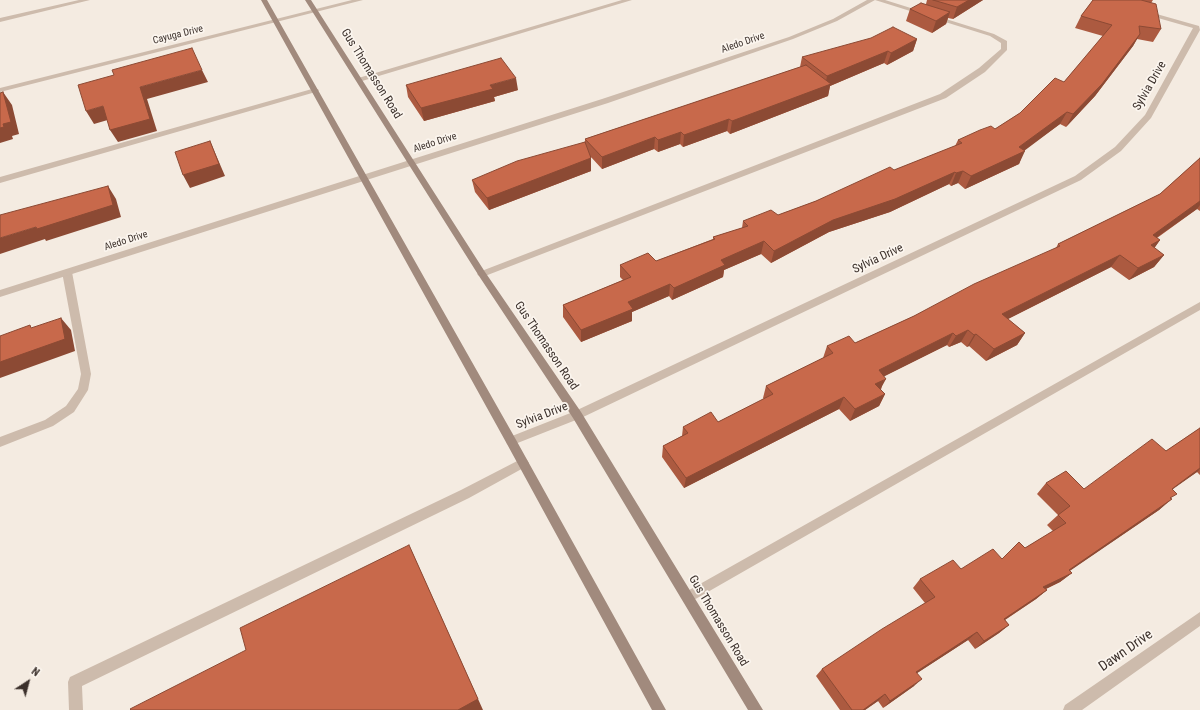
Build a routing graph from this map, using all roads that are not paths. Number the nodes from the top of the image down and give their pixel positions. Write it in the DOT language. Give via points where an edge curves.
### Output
graph roads {
  1 [pos="87,0"];
  2 [pos="264,0"];
  3 [pos="308,0"];
  4 [pos="360,0"];
  5 [pos="629,0"];
  6 [pos="872,0"];
  7 [pos="878,0"];
  8 [pos="315,11"];
  9 [pos="1138,11"];
  10 [pos="0,20"];
  11 [pos="275,21"];
  12 [pos="1198,28"];
  13 [pos="359,79"];
  14 [pos="0,90"];
  15 [pos="315,91"];
  16 [pos="411,162"];
  17 [pos="363,177"];
  18 [pos="0,180"];
  19 [pos="67,272"];
  20 [pos="482,274"];
  21 [pos="0,294"];
  22 [pos="1200,306"];
  23 [pos="578,415"];
  24 [pos="510,441"];
  25 [pos="0,442"];
  26 [pos="523,463"];
  27 [pos="688,597"];
  28 [pos="1200,618"];
  29 [pos="76,710"];
  30 [pos="659,710"];
  31 [pos="756,710"];
  32 [pos="1070,710"];
  1 -- 10 [label="street"];
  2 -- 11 [label="main road"];
  3 -- 8 [label="main road, Gus Thomasson Road"];
  4 -- 8 [label="street, Cayuga Drive"];
  5 -- 13 [label="street"];
  6 -- 16 [label="street, Aledo Drive" via="836,20 791,38 605,101"];
  7 -- 20 [label="street" via="992,35 1005,42 1004,50 982,70 943,96"];
  8 -- 11 [label="street, Cayuga Drive"];
  8 -- 13 [label="main road, Gus Thomasson Road"];
  9 -- 12 [label="street"];
  11 -- 14 [label="street, Cayuga Drive"];
  11 -- 15 [label="main road"];
  12 -- 23 [label="street, Sylvia Drive" via="1148,116 1118,149 1078,178"];
  13 -- 16 [label="main road, Gus Thomasson Road"];
  15 -- 17 [label="main road"];
  15 -- 18 [label="street"];
  16 -- 17 [label="street, Aledo Drive"];
  16 -- 20 [label="main road, Gus Thomasson Road"];
  17 -- 19 [label="street, Aledo Drive"];
  17 -- 24 [label="main road"];
  19 -- 21 [label="street, Aledo Drive"];
  19 -- 25 [label="street" via="86,374 83,390 70,409 49,424"];
  20 -- 23 [label="main road, Gus Thomasson Road"];
  22 -- 27 [label="street"];
  23 -- 24 [label="street, Sylvia Drive"];
  23 -- 27 [label="main road, Gus Thomasson Road"];
  24 -- 26 [label="main road"];
  26 -- 29 [label="street" via="465,494 75,682"];
  26 -- 30 [label="main road"];
  27 -- 31 [label="main road, Gus Thomasson Road"];
  28 -- 32 [label="street, Dawn Drive"];
}
